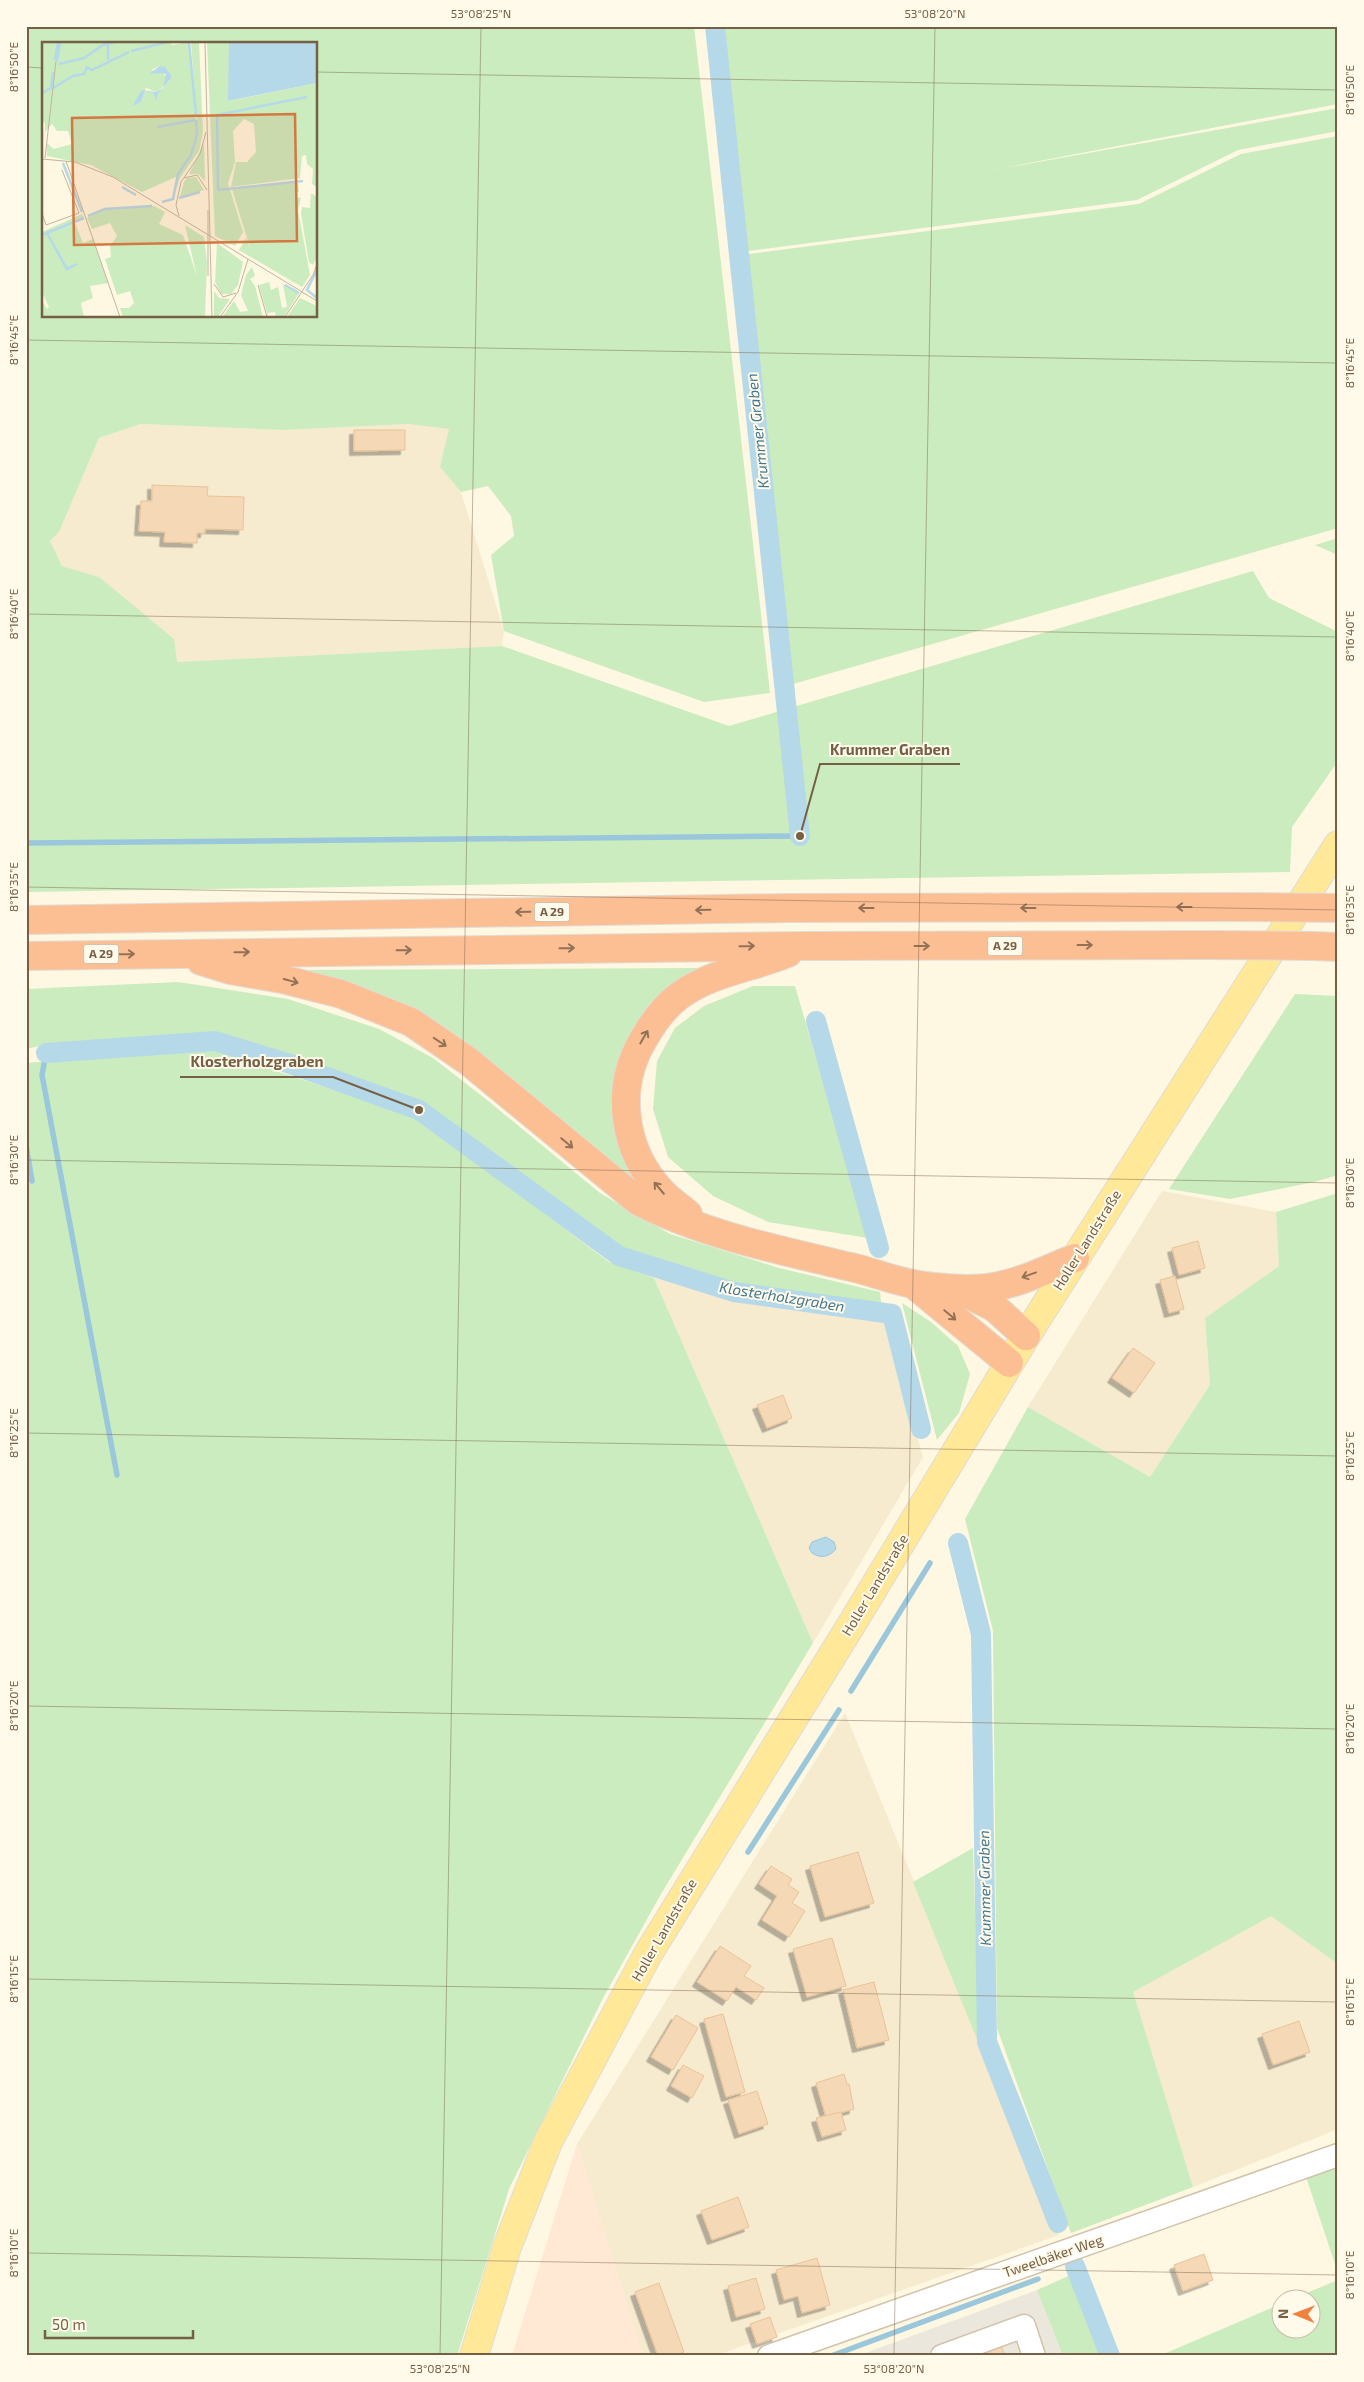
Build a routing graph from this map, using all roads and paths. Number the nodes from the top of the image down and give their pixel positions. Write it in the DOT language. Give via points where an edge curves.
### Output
graph roads {
  1 [pos="1338,845"];
  2 [pos="1338,908"];
  3 [pos="26,920"];
  4 [pos="804,946"];
  5 [pos="1325,946"];
  6 [pos="176,953"];
  7 [pos="26,956"];
  8 [pos="709,1230"];
  9 [pos="1075,1258"];
  10 [pos="913,1284"];
  11 [pos="954,1287"];
  12 [pos="1026,1336"];
  13 [pos="1009,1362"];
  14 [pos="1338,2155"];
  15 [pos="474,2356"];
  16 [pos="769,2356"];
  17 [pos="942,2356"];
  18 [pos="1034,2356"];
  1 -- 9 [label="main road, Holler Landstraße"];
  2 -- 3 [label="highway, A 29, one-way, bridge" via="787,908"];
  4 -- 5 [label="highway, A 29, one-way, bridge"];
  6 -- 4 [label="highway, A 29, one-way"];
  8 -- 4 [label="highway, one-way" via="662,1193 633,1146 625,1101 627,1076 649,1029 678,997 720,974 764,963"];
  7 -- 6 [label="highway, A 29, one-way"];
  6 -- 8 [label="highway, one-way" via="230,970 341,994 411,1022 468,1061 638,1201"];
  8 -- 10 [label="highway"];
  9 -- 11 [label="highway, one-way" via="992,1287"];
  9 -- 12 [label="main road, Holler Landstraße"];
  10 -- 11 [label="highway"];
  10 -- 13 [label="highway, one-way"];
  11 -- 12 [label="highway" via="995,1308"];
  12 -- 13 [label="main road, Holler Landstraße"];
  13 -- 15 [label="main road, Holler Landstraße" via="648,1954 548,2142 507,2247"];
  14 -- 16 [label="street, Tweelbäker Weg"];
  17 -- 18 [label="street" via="1024,2326"];
}
